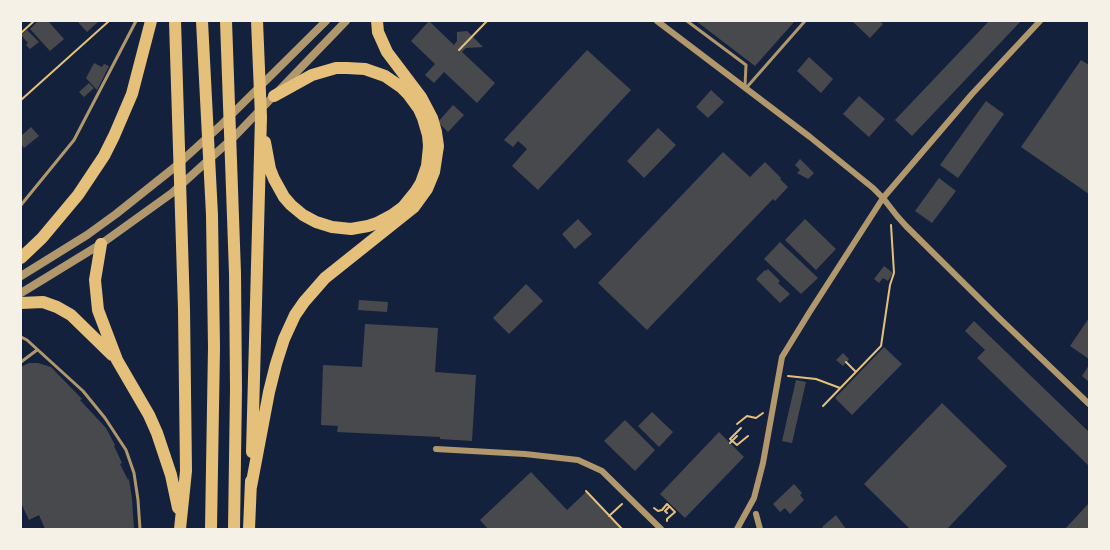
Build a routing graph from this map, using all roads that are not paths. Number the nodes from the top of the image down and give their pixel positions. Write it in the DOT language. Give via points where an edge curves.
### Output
graph roads {
  1 [pos="135,21"];
  2 [pos="151,21"];
  3 [pos="176,21"];
  4 [pos="202,21"];
  5 [pos="226,21"];
  6 [pos="257,21"];
  7 [pos="326,21"];
  8 [pos="377,21"];
  9 [pos="657,21"];
  10 [pos="687,21"];
  11 [pos="805,21"];
  12 [pos="1040,21"];
  13 [pos="345,22"];
  14 [pos="745,88"];
  15 [pos="274,96"];
  16 [pos="261,117"];
  17 [pos="883,198"];
  18 [pos="411,204"];
  19 [pos="21,205"];
  20 [pos="116,214"];
  21 [pos="100,244"];
  22 [pos="21,258"];
  23 [pos="21,276"];
  24 [pos="21,292"];
  25 [pos="21,303"];
  26 [pos="21,337"];
  27 [pos="37,350"];
  28 [pos="117,360"];
  29 [pos="21,362"];
  30 [pos="1089,404"];
  31 [pos="436,449"];
  32 [pos="251,487"];
  33 [pos="752,502"];
  34 [pos="756,514"];
  35 [pos="180,525"];
  36 [pos="140,529"];
  37 [pos="211,529"];
  38 [pos="234,529"];
  39 [pos="249,529"];
  40 [pos="661,529"];
  41 [pos="737,529"];
  42 [pos="760,529"];
  1 -- 19 [label="lane" via="74,140"];
  2 -- 22 [label="highway" via="132,94 104,156 78,195"];
  3 -- 35 [label="highway" via="185,321 186,471"];
  4 -- 37 [label="highway" via="212,215"];
  5 -- 38 [label="highway" via="235,273"];
  6 -- 16 [label="highway"];
  7 -- 20 [label="street" via="220,126"];
  8 -- 18 [label="highway" via="387,52 425,102 436,132 435,172 427,189"];
  9 -- 14 [label="street"];
  10 -- 14 [label="lane" via="746,65"];
  11 -- 14 [label="lane"];
  12 -- 17 [label="street"];
  13 -- 15 [label="street"];
  14 -- 17 [label="street"];
  15 -- 18 [label="highway" via="312,75 336,68 365,69 401,87 423,118 429,146 424,175"];
  15 -- 21 [label="street" via="172,193"];
  16 -- 18 [label="highway" via="270,169 279,190 310,219 332,227 360,228 385,220"];
  16 -- 32 [label="highway"];
  17 -- 30 [label="street" via="901,221"];
  17 -- 33 [label="street" via="782,357"];
  18 -- 32 [label="highway" via="325,278 295,315 276,364"];
  20 -- 21 [label="street"];
  20 -- 23 [label="street"];
  21 -- 24 [label="street"];
  21 -- 28 [label="highway" via="96,297"];
  25 -- 28 [label="highway" via="43,302 71,315"];
  26 -- 27 [label="lane"];
  27 -- 29 [label="lane"];
  27 -- 36 [label="lane" via="83,391 126,450 134,473"];
  28 -- 35 [label="highway" via="160,441"];
  31 -- 40 [label="street" via="578,460 602,471"];
  32 -- 39 [label="highway"];
  33 -- 34 [label="lane"];
  33 -- 41 [label="street"];
  34 -- 42 [label="street"];
}
